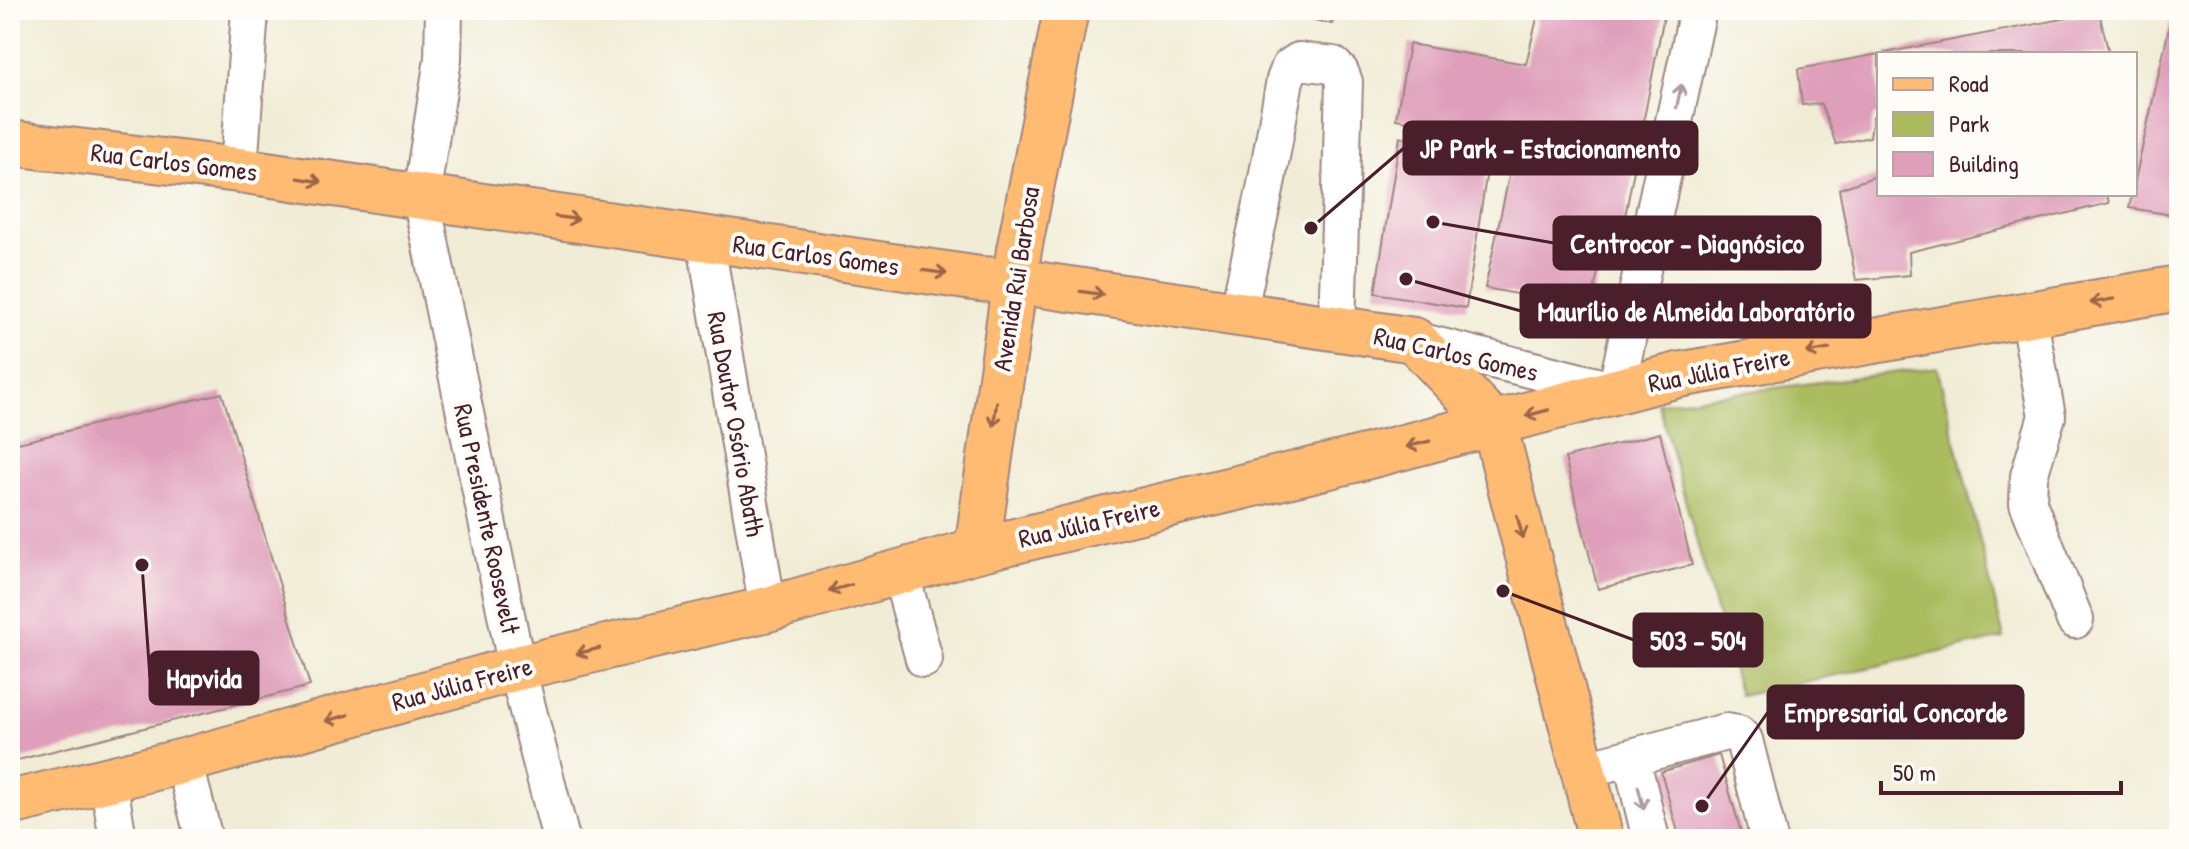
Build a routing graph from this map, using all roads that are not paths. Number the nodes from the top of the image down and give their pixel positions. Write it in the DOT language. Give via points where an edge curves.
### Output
graph roads {
  1 [pos="250,10"];
  2 [pos="444,10"];
  3 [pos="1066,10"];
  4 [pos="1698,10"];
  5 [pos="10,143"];
  6 [pos="239,170"];
  7 [pos="421,197"];
  8 [pos="705,238"];
  9 [pos="1015,281"];
  10 [pos="2179,288"];
  11 [pos="1238,314"];
  12 [pos="2028,314"];
  13 [pos="1337,329"];
  14 [pos="1414,340"];
  15 [pos="1616,391"];
  16 [pos="1494,424"];
  17 [pos="977,550"];
  18 [pos="900,571"];
  19 [pos="768,609"];
  20 [pos="2075,620"];
  21 [pos="924,659"];
  22 [pos="517,668"];
  23 [pos="1631,757"];
  24 [pos="184,761"];
  25 [pos="1583,770"];
  26 [pos="108,779"];
  27 [pos="10,803"];
  28 [pos="118,839"];
  29 [pos="204,839"];
  30 [pos="561,839"];
  31 [pos="1601,839"];
  32 [pos="1651,839"];
  33 [pos="1769,839"];
  1 -- 6 [label="street"];
  2 -- 7 [label="street" via="443,59"];
  3 -- 9 [label="main road, Avenida Rui Barbosa"];
  15 -- 4 [label="street, one-way"];
  5 -- 6 [label="main road, Rua Carlos Gomes"];
  6 -- 7 [label="main road, Rua Carlos Gomes, one-way"];
  7 -- 8 [label="main road, Rua Carlos Gomes, one-way"];
  7 -- 22 [label="street, Rua Presidente Roosevelt"];
  8 -- 9 [label="main road, Rua Carlos Gomes, one-way"];
  8 -- 19 [label="street, Rua Doutor Osório Abath"];
  9 -- 11 [label="main road, Rua Carlos Gomes, one-way"];
  9 -- 17 [label="main road, Avenida Rui Barbosa, one-way"];
  10 -- 12 [label="main road, Rua Júlia Freire, one-way"];
  11 -- 13 [label="main road, Rua Carlos Gomes"];
  11 -- 13 [label="street" via="1285,80 1299,61 1333,65 1344,82"];
  12 -- 15 [label="main road, Rua Júlia Freire, one-way" via="1678,375"];
  12 -- 20 [label="street" via="2047,416 2029,476 2028,503"];
  13 -- 14 [label="main road, Rua Carlos Gomes"];
  14 -- 15 [label="street, Rua Carlos Gomes"];
  14 -- 16 [label="main road"];
  15 -- 16 [label="main road, Rua Júlia Freire, one-way"];
  16 -- 17 [label="main road, Rua Júlia Freire, one-way"];
  16 -- 25 [label="main road, one-way"];
  17 -- 18 [label="main road, Rua Júlia Freire"];
  18 -- 19 [label="main road, Rua Júlia Freire, one-way"];
  18 -- 21 [label="street"];
  19 -- 22 [label="main road, Rua Júlia Freire, one-way"];
  22 -- 24 [label="main road, Rua Júlia Freire, one-way"];
  22 -- 30 [label="street, Rua Presidente Roosevelt"];
  23 -- 25 [label="street"];
  23 -- 32 [label="street, one-way"];
  23 -- 33 [label="street" via="1726,732 1738,734 1744,740"];
  24 -- 26 [label="main road, Rua Júlia Freire"];
  24 -- 29 [label="street"];
  25 -- 31 [label="main road"];
  26 -- 27 [label="main road, Rua Júlia Freire"];
  26 -- 28 [label="street"];
}
